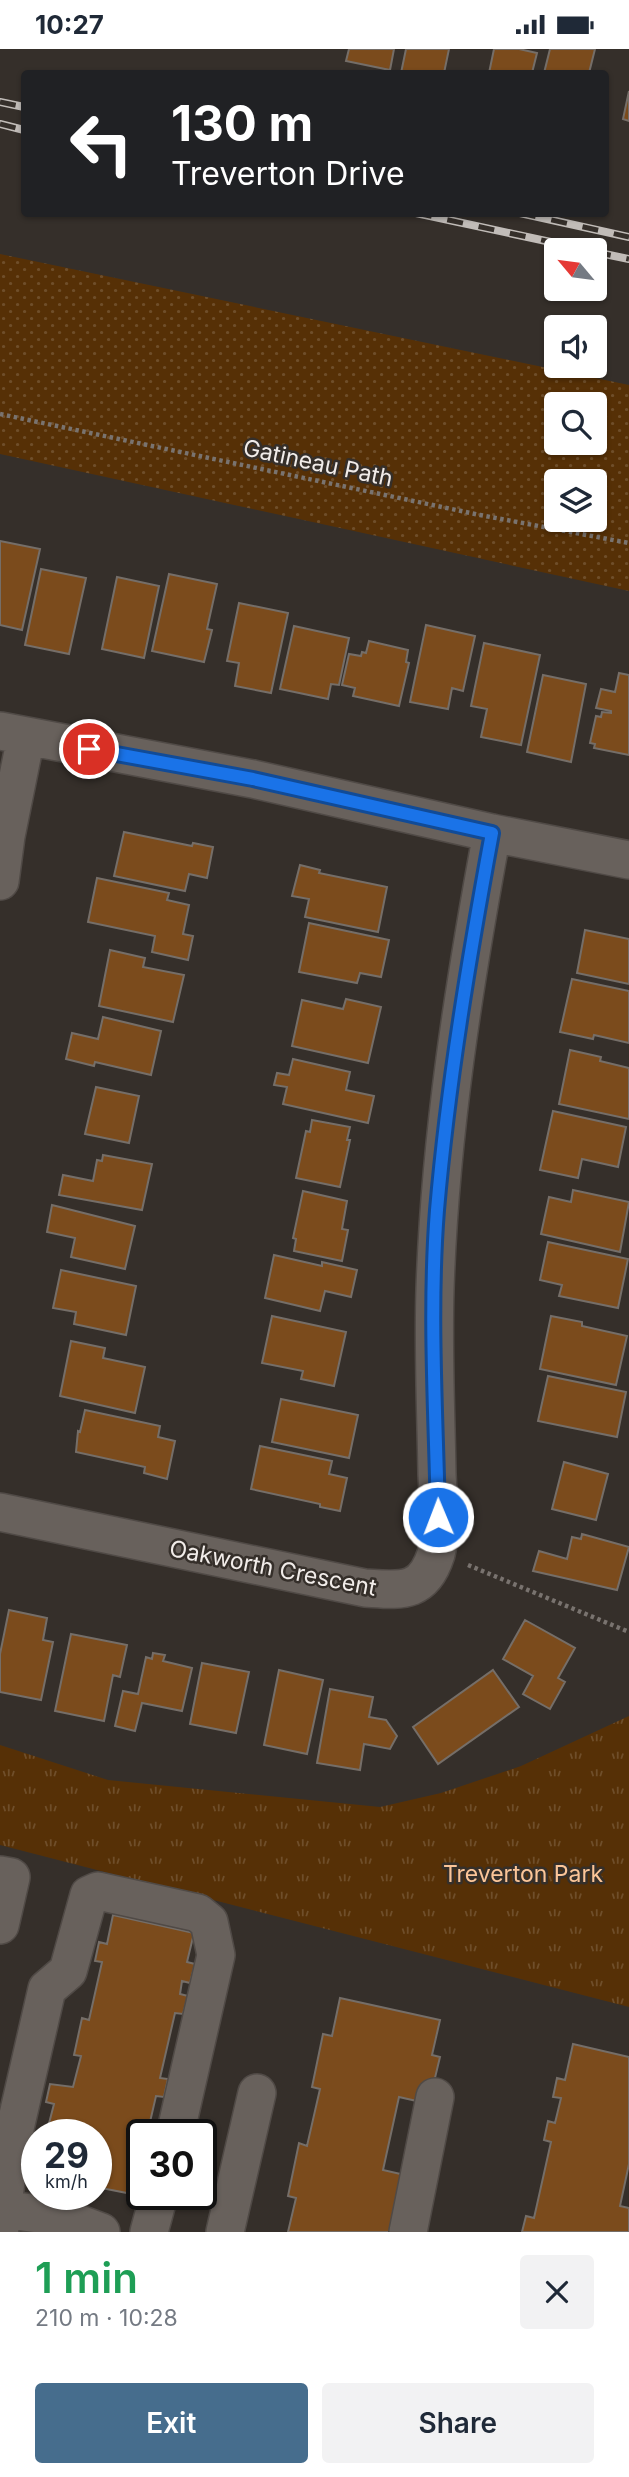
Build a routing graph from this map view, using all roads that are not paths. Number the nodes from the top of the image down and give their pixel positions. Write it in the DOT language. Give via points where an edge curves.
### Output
graph roads {
  1 [pos="13,734"];
  2 [pos="492,833"];
  3 [pos="629,860"];
  4 [pos="0,881"];
  5 [pos="0,1512"];
  6 [pos="0,1875"];
  7 [pos="0,1925"];
  8 [pos="257,2093"];
  9 [pos="435,2097"];
  10 [pos="179,2119"];
  11 [pos="155,2210"];
  12 [pos="1,2219"];
  13 [pos="101,2232"];
  14 [pos="149,2232"];
  15 [pos="225,2232"];
  16 [pos="408,2232"];
  1 -- 2 [label="street" via="253,779"];
  1 -- 4 [label="street"];
  2 -- 3 [label="street"];
  2 -- 5 [label="street, Oakworth Crescent" via="464,985 437,1212 438,1517 436,1552 425,1577 402,1591 365,1588"];
  6 -- 7 [label="street" via="11,1877"];
  8 -- 15 [label="street"];
  9 -- 16 [label="street"];
  10 -- 12 [label="street" via="216,1955 209,1922 198,1913 98,1891 89,1895 68,1972 47,1989 10,2150"];
  11 -- 14 [label="street"];
  12 -- 13 [label="street" via="61,2217"];
}
